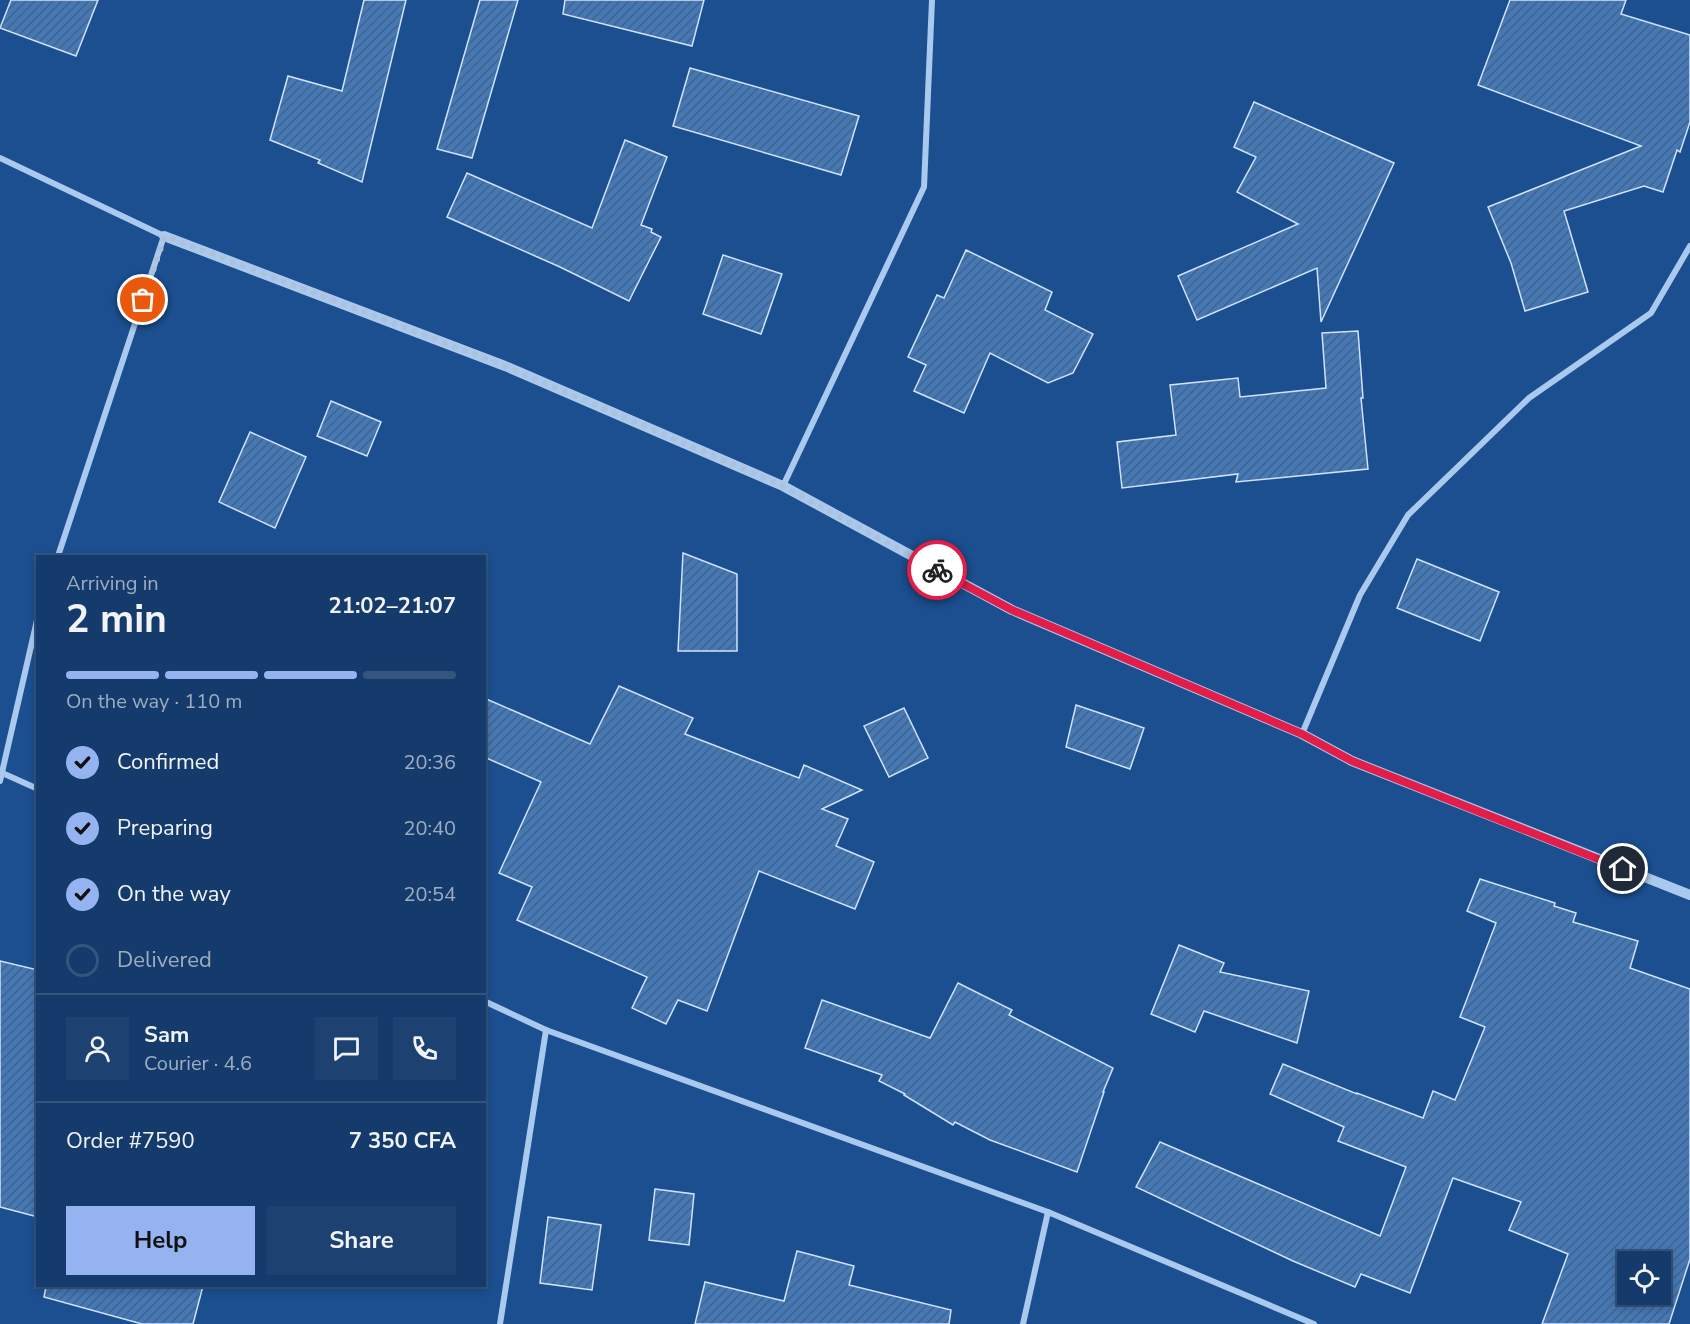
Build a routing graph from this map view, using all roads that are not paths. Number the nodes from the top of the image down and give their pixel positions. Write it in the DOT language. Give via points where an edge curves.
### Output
graph roads {
  1 [pos="932,0"];
  2 [pos="0,158"];
  3 [pos="165,236"];
  4 [pos="1690,246"];
  5 [pos="783,486"];
  6 [pos="57,555"];
  7 [pos="36,624"];
  8 [pos="1302,734"];
  9 [pos="1,772"];
  10 [pos="0,781"];
  11 [pos="36,788"];
  12 [pos="1690,895"];
  13 [pos="486,1001"];
  14 [pos="546,1030"];
  15 [pos="1048,1212"];
  16 [pos="500,1324"];
  17 [pos="1023,1324"];
  18 [pos="1314,1324"];
  1 -- 5 [label="street" via="924,187"];
  2 -- 3 [label="street"];
  3 -- 5 [label="street" via="505,366"];
  3 -- 6 [label="street"];
  4 -- 8 [label="street" via="1651,313 1529,398 1408,515 1360,595"];
  5 -- 8 [label="street" via="1012,610"];
  7 -- 9 [label="street"];
  8 -- 12 [label="street" via="1352,761"];
  9 -- 10 [label="street"];
  9 -- 11 [label="street"];
  13 -- 14 [label="street"];
  14 -- 15 [label="street"];
  14 -- 16 [label="street"];
  15 -- 17 [label="street"];
  15 -- 18 [label="street"];
}
